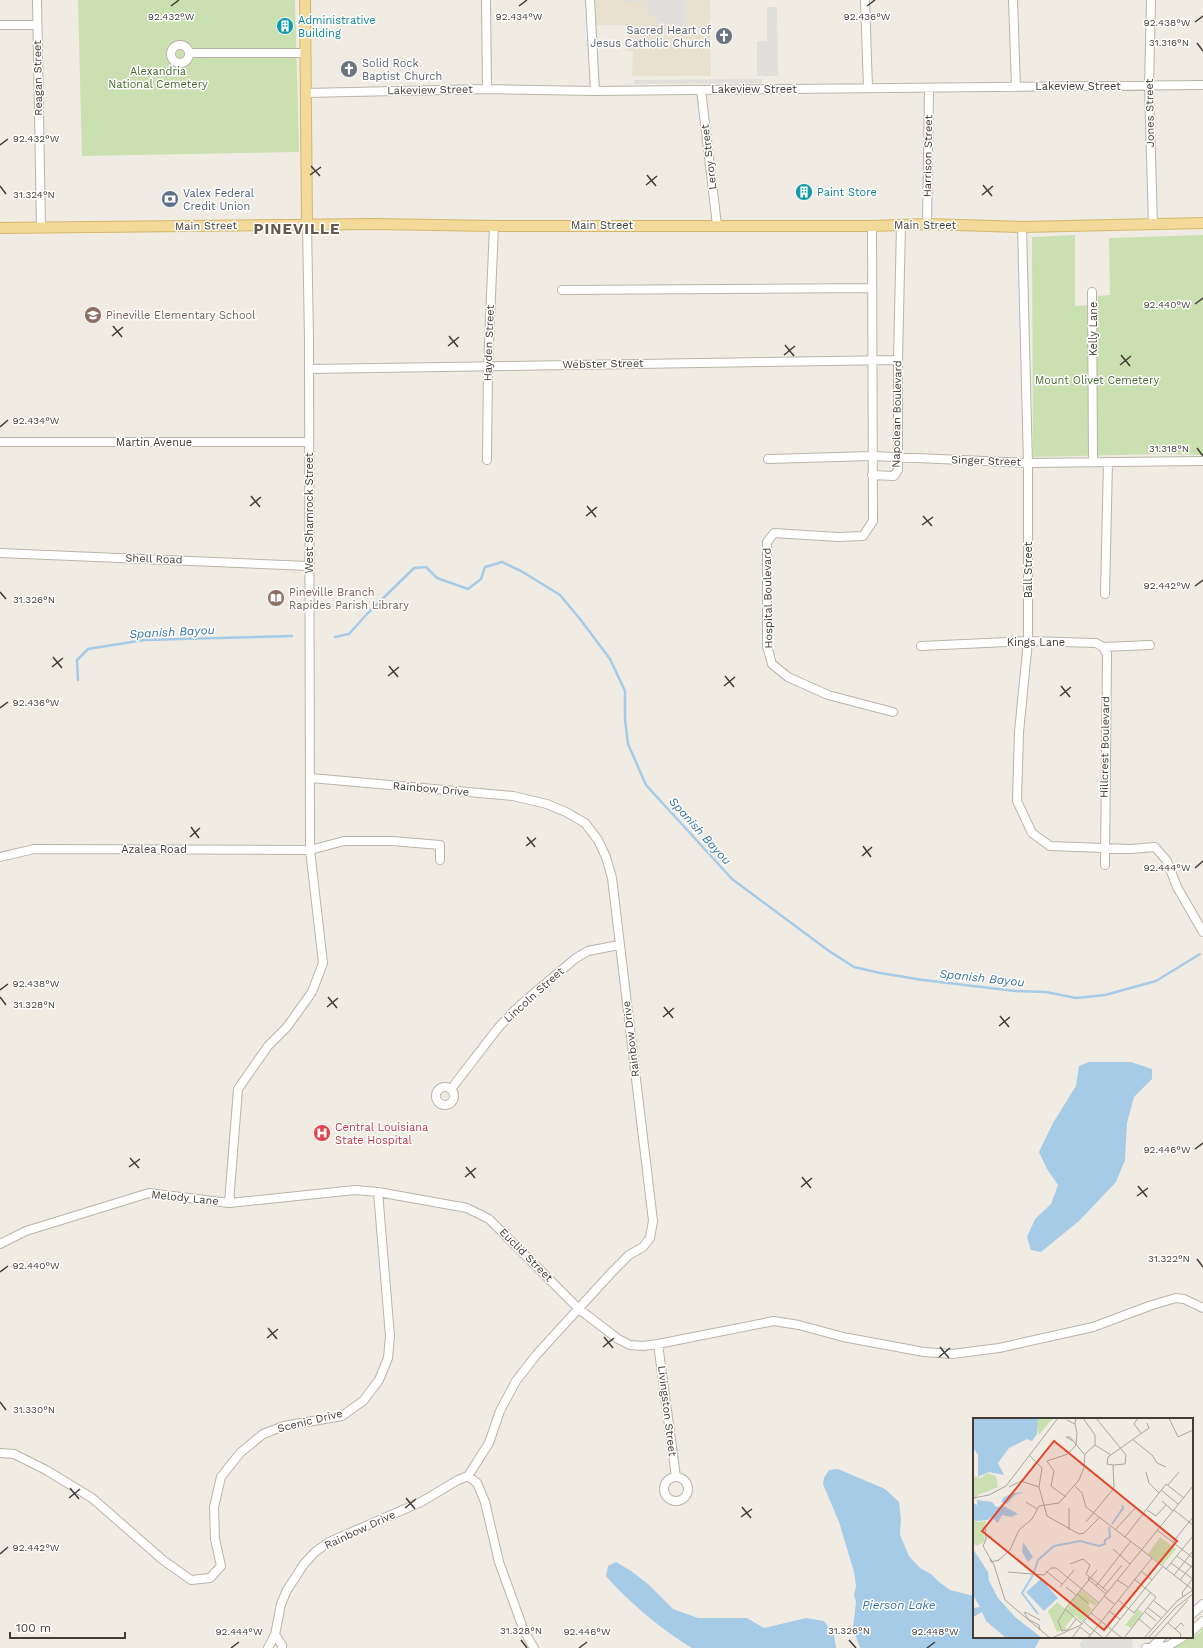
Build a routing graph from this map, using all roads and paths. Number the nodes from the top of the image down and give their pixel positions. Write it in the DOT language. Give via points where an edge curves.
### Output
graph roads {
  1 [pos="37,0"];
  2 [pos="305,0"];
  3 [pos="486,0"];
  4 [pos="590,0"];
  5 [pos="865,0"];
  6 [pos="1013,0"];
  7 [pos="1151,0"];
  8 [pos="37,25"];
  9 [pos="0,26"];
  10 [pos="189,53"];
  11 [pos="305,53"];
  12 [pos="1149,86"];
  13 [pos="1203,86"];
  14 [pos="1016,87"];
  15 [pos="868,88"];
  16 [pos="929,88"];
  17 [pos="487,89"];
  18 [pos="701,90"];
  19 [pos="595,91"];
  20 [pos="306,93"];
  21 [pos="1203,223"];
  22 [pos="307,224"];
  23 [pos="926,224"];
  24 [pos="717,225"];
  25 [pos="901,225"];
  26 [pos="1153,225"];
  27 [pos="494,226"];
  28 [pos="872,226"];
  29 [pos="1022,227"];
  30 [pos="0,228"];
  31 [pos="41,228"];
  32 [pos="872,288"];
  33 [pos="562,290"];
  34 [pos="1092,292"];
  35 [pos="872,360"];
  36 [pos="898,360"];
  37 [pos="488,366"];
  38 [pos="309,368"];
  39 [pos="0,442"];
  40 [pos="309,442"];
  41 [pos="872,456"];
  42 [pos="898,457"];
  43 [pos="768,459"];
  44 [pos="487,460"];
  45 [pos="1203,461"];
  46 [pos="1093,462"];
  47 [pos="1108,462"];
  48 [pos="1028,463"];
  49 [pos="872,475"];
  50 [pos="0,553"];
  51 [pos="308,566"];
  52 [pos="1105,594"];
  53 [pos="1028,641"];
  54 [pos="1150,645"];
  55 [pos="921,646"];
  56 [pos="1103,647"];
  57 [pos="893,712"];
  58 [pos="311,778"];
  59 [pos="1104,848"];
  60 [pos="310,850"];
  61 [pos="0,857"];
  62 [pos="440,860"];
  63 [pos="1104,865"];
  64 [pos="1203,932"];
  65 [pos="619,945"];
  66 [pos="451,1089"];
  67 [pos="378,1192"];
  68 [pos="229,1203"];
  69 [pos="0,1244"];
  70 [pos="579,1308"];
  71 [pos="1203,1308"];
  72 [pos="658,1344"];
  73 [pos="0,1453"];
  74 [pos="468,1476"];
  75 [pos="676,1477"];
  76 [pos="1203,1604"];
  77 [pos="1193,1613"];
  78 [pos="1203,1621"];
  79 [pos="1193,1630"];
  80 [pos="276,1635"];
  81 [pos="1161,1638"];
  82 [pos="1181,1638"];
  83 [pos="1150,1647"];
  84 [pos="268,1648"];
  85 [pos="282,1648"];
  86 [pos="534,1648"];
  1 -- 8 [label="street, Reagan Street"];
  2 -- 11 [label="main road"];
  3 -- 17 [label="street"];
  4 -- 19 [label="street"];
  5 -- 15 [label="street"];
  6 -- 14 [label="street"];
  7 -- 12 [label="street, Jones Street"];
  8 -- 9 [label="street"];
  8 -- 31 [label="street, Reagan Street"];
  10 -- 11 [label="street"];
  11 -- 20 [label="main road"];
  12 -- 13 [label="street, Lakeview Street"];
  12 -- 14 [label="street, Lakeview Street"];
  12 -- 26 [label="street, Jones Street"];
  14 -- 16 [label="street, Lakeview Street"];
  15 -- 16 [label="street, Lakeview Street"];
  15 -- 18 [label="street, Lakeview Street"];
  16 -- 23 [label="street, Harrison Street"];
  17 -- 19 [label="street, Lakeview Street"];
  17 -- 20 [label="street, Lakeview Street"];
  18 -- 19 [label="street, Lakeview Street"];
  18 -- 24 [label="street, Leroy Street"];
  20 -- 22 [label="main road"];
  21 -- 26 [label="main road, Main Street"];
  22 -- 27 [label="main road, Main Street"];
  22 -- 31 [label="main road, Main Street"];
  22 -- 38 [label="street, West Shamrock Street"];
  23 -- 25 [label="main road, Main Street"];
  23 -- 29 [label="main road, Main Street"];
  24 -- 27 [label="main road, Main Street"];
  24 -- 28 [label="main road, Main Street"];
  25 -- 28 [label="main road, Main Street"];
  25 -- 36 [label="street, Napolean Boulevard"];
  26 -- 29 [label="main road, Main Street"];
  27 -- 37 [label="street, Hayden Street"];
  28 -- 32 [label="street"];
  29 -- 48 [label="street, Ball Street"];
  30 -- 31 [label="main road, Main Street"];
  32 -- 33 [label="street"];
  32 -- 35 [label="street"];
  34 -- 46 [label="street, Kelly Lane"];
  35 -- 36 [label="street, Webster Street"];
  35 -- 37 [label="street, Webster Street"];
  35 -- 41 [label="street"];
  36 -- 42 [label="street, Napolean Boulevard"];
  37 -- 38 [label="street, Webster Street"];
  37 -- 44 [label="street, Hayden Street"];
  38 -- 40 [label="street, West Shamrock Street"];
  39 -- 40 [label="street, Martin Avenue"];
  40 -- 51 [label="street, West Shamrock Street"];
  41 -- 42 [label="street, Singer Street"];
  41 -- 43 [label="street, Singer Street"];
  41 -- 49 [label="street"];
  42 -- 48 [label="street, Singer Street"];
  42 -- 49 [label="street, Napolean Boulevard" via="898,470 894,476"];
  45 -- 47 [label="street, Singer Street"];
  46 -- 47 [label="street, Singer Street"];
  46 -- 48 [label="street, Singer Street"];
  47 -- 52 [label="street"];
  48 -- 53 [label="street, Ball Street"];
  49 -- 57 [label="street, Hospital Boulevard" via="873,521 863,536 774,533 767,542 768,646 772,664 788,677 828,695"];
  50 -- 51 [label="street, Shell Road"];
  51 -- 58 [label="street, West Shamrock Street"];
  53 -- 55 [label="street, Kings Lane"];
  53 -- 56 [label="street, Kings Lane" via="1096,643"];
  53 -- 59 [label="street, Ball Street" via="1019,732 1017,801 1032,833 1050,846"];
  54 -- 56 [label="street, Kings Lane"];
  56 -- 59 [label="street, Hillcrest Boulevard" via="1107,654"];
  58 -- 60 [label="street, West Shamrock Street"];
  58 -- 65 [label="street, Rainbow Drive" via="513,796 547,804 566,812 585,824 598,840 606,857 612,878"];
  59 -- 63 [label="street, Hillcrest Boulevard"];
  59 -- 64 [label="street" via="1155,847 1167,861 1177,887"];
  60 -- 61 [label="street, Azalea Road" via="34,849"];
  60 -- 62 [label="street, Azalea Road" via="344,841 440,845"];
  60 -- 68 [label="street, West Shamrock Street" via="323,963 312,992 287,1027 264,1051 238,1089"];
  65 -- 66 [label="street, Lincoln Street" via="588,951 540,988 498,1028"];
  65 -- 70 [label="street, Rainbow Drive" via="653,1221 650,1238 643,1247 629,1255"];
  67 -- 68 [label="street, Melody Lane" via="355,1190"];
  67 -- 70 [label="street, Euclid Street" via="467,1208 489,1219"];
  67 -- 73 [label="street, Scenic Drive" via="390,1336 388,1358 379,1380 362,1400 342,1416 284,1426 263,1434 240,1453 221,1477 214,1507 215,1539 221,1566 210,1578 191,1580 163,1560 92,1498 14,1454"];
  68 -- 69 [label="street, Melody Lane" via="149,1193 26,1231"];
  70 -- 72 [label="street, Euclid Street" via="618,1339 630,1345"];
  70 -- 74 [label="street, Rainbow Drive" via="516,1381 500,1411 489,1443"];
  71 -- 72 [label="street, Euclid Street" via="1176,1298 1093,1327 1014,1345 952,1354 924,1352 843,1337 774,1321"];
  72 -- 75 [label="street, Livingston Street"];
  74 -- 80 [label="street, Rainbow Drive" via="421,1502 329,1542 315,1552 287,1590 281,1604"];
  74 -- 86 [label="street" via="477,1483 485,1502 499,1562 524,1630"];
  76 -- 77 [label="street"];
  78 -- 79 [label="street"];
  80 -- 84 [label="street, Rainbow Drive"];
  80 -- 85 [label="street"];
  81 -- 83 [label="street"];
  82 -- 83 [label="street" via="1168,1646"];
}
